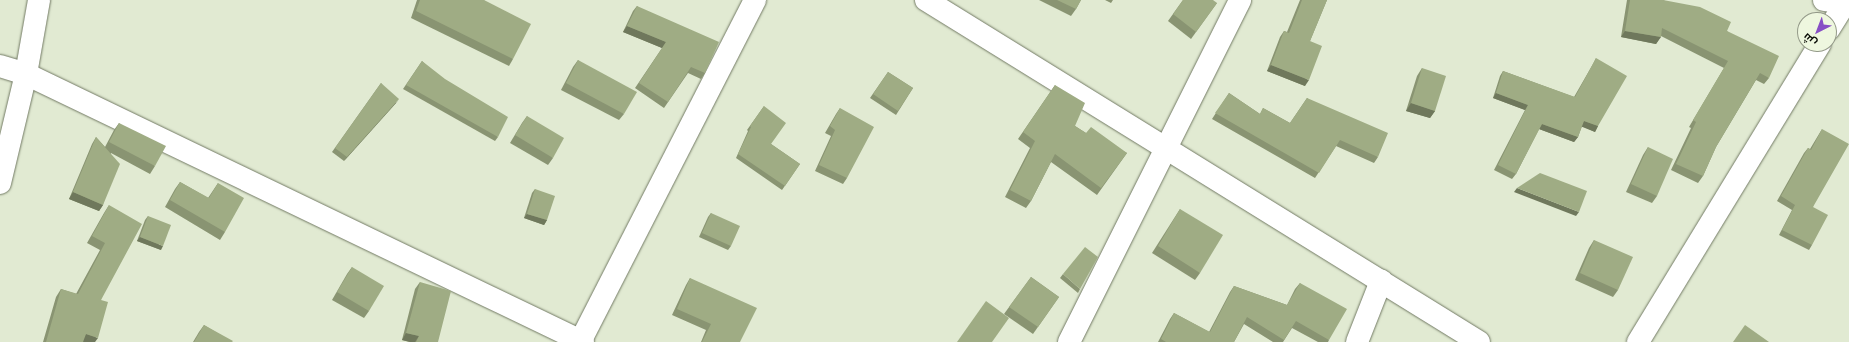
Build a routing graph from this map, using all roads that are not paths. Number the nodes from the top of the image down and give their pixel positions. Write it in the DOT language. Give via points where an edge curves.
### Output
graph roads {
  1 [pos="39,0"];
  2 [pos="755,0"];
  3 [pos="926,0"];
  4 [pos="1240,0"];
  5 [pos="1824,0"];
  6 [pos="1847,3"];
  7 [pos="1837,17"];
  8 [pos="1815,52"];
  9 [pos="0,66"];
  10 [pos="26,74"];
  11 [pos="1165,150"];
  12 [pos="0,183"];
  13 [pos="1381,281"];
  14 [pos="581,342"];
  15 [pos="1069,342"];
  16 [pos="1357,342"];
  17 [pos="1479,342"];
  18 [pos="1638,342"];
  1 -- 10 [label="street"];
  2 -- 14 [label="street"];
  3 -- 11 [label="street"];
  4 -- 11 [label="street"];
  5 -- 6 [label="street"];
  6 -- 7 [label="street"];
  8 -- 18 [label="street"];
  9 -- 10 [label="street"];
  10 -- 12 [label="street"];
  10 -- 14 [label="street"];
  11 -- 13 [label="street"];
  11 -- 15 [label="street"];
  13 -- 16 [label="street"];
  13 -- 17 [label="street"];
}
